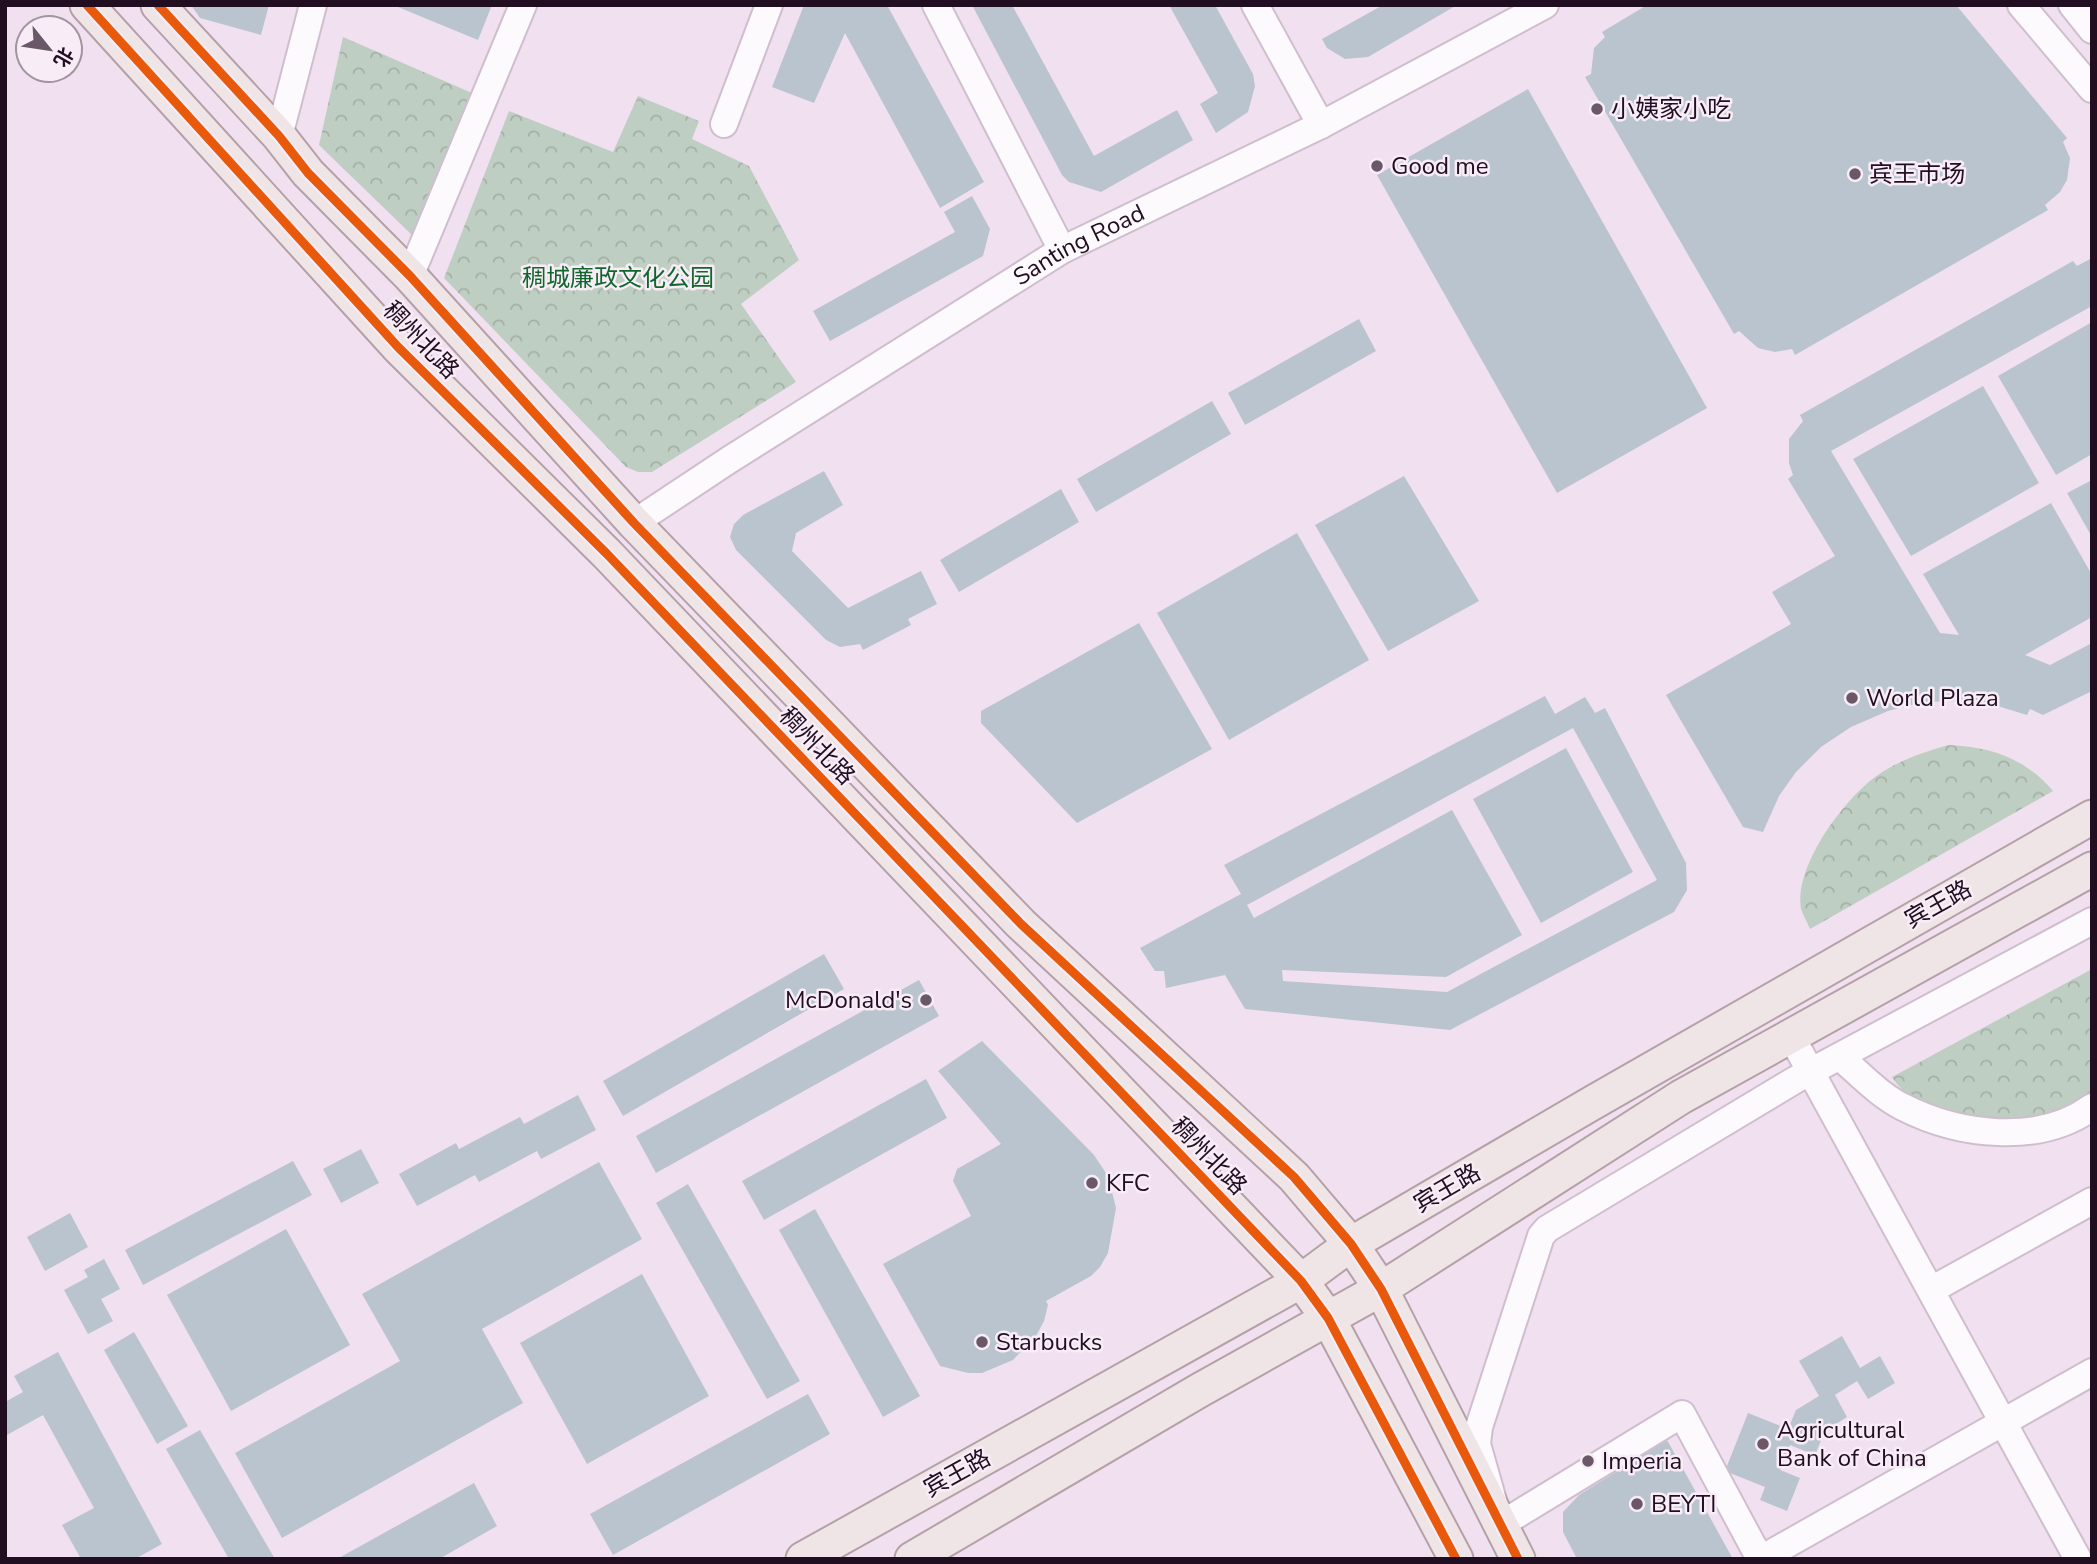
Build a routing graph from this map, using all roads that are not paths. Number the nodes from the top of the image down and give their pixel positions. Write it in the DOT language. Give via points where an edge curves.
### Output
graph roads {
  1 [pos="87,5"];
  2 [pos="158,5"];
  3 [pos="313,5"];
  4 [pos="523,5"];
  5 [pos="769,5"];
  6 [pos="936,5"];
  7 [pos="1255,5"];
  8 [pos="2021,5"];
  9 [pos="2072,5"];
  10 [pos="1532,8"];
  11 [pos="2092,30"];
  12 [pos="2092,89"];
  13 [pos="724,124"];
  14 [pos="1321,125"];
  15 [pos="279,136"];
  16 [pos="1062,250"];
  17 [pos="410,276"];
  18 [pos="634,523"];
  19 [pos="2092,817"];
  20 [pos="2092,869"];
  21 [pos="2092,921"];
  22 [pos="1791,1036"];
  23 [pos="1840,1057"];
  24 [pos="1811,1071"];
  25 [pos="2089,1116"];
  26 [pos="2092,1201"];
  27 [pos="1351,1244"];
  28 [pos="1301,1281"];
  29 [pos="1381,1289"];
  30 [pos="1931,1290"];
  31 [pos="1328,1318"];
  32 [pos="2092,1372"];
  33 [pos="2003,1422"];
  34 [pos="1500,1525"];
  35 [pos="803,1559"];
  36 [pos="912,1559"];
  37 [pos="1456,1559"];
  38 [pos="1518,1559"];
  39 [pos="1760,1559"];
  40 [pos="2078,1559"];
  1 -- 28 [label="main road, 稠州北路" via="398,347 607,554"];
  2 -- 15 [label="main road, 稠州北路"];
  3 -- 15 [label="street"];
  4 -- 17 [label="street"];
  5 -- 13 [label="street"];
  6 -- 16 [label="street"];
  7 -- 14 [label="street"];
  8 -- 12 [label="street"];
  9 -- 11 [label="street"];
  10 -- 14 [label="street, Santing Road"];
  14 -- 16 [label="street, Santing Road"];
  15 -- 17 [label="main road, 稠州北路" via="308,173"];
  16 -- 18 [label="street, Santing Road"];
  17 -- 18 [label="main road, 稠州北路"];
  18 -- 27 [label="main road, 稠州北路" via="1021,924 1294,1177"];
  19 -- 27 [label="main road, 宾王路"];
  20 -- 22 [label="main road, 宾王路"];
  21 -- 23 [label="street"];
  22 -- 24 [label="street"];
  22 -- 29 [label="main road, 宾王路" via="1681,1097"];
  23 -- 24 [label="street"];
  23 -- 25 [label="street" via="1901,1106 1964,1128 2038,1130"];
  24 -- 30 [label="street"];
  24 -- 34 [label="street" via="1547,1228 1541,1236 1479,1427 1477,1444"];
  26 -- 30 [label="street"];
  27 -- 28 [label="main road, 宾王路"];
  27 -- 29 [label="main road, 稠州北路"];
  28 -- 31 [label="main road, 稠州北路"];
  28 -- 35 [label="main road, 宾王路"];
  29 -- 31 [label="main road, 宾王路"];
  29 -- 34 [label="main road, 稠州北路"];
  30 -- 33 [label="street"];
  31 -- 36 [label="main road, 宾王路"];
  31 -- 37 [label="main road, 稠州北路"];
  32 -- 33 [label="street"];
  33 -- 39 [label="street"];
  33 -- 40 [label="street"];
  34 -- 38 [label="main road, 稠州北路"];
  34 -- 39 [label="street" via="1682,1414"];
}
